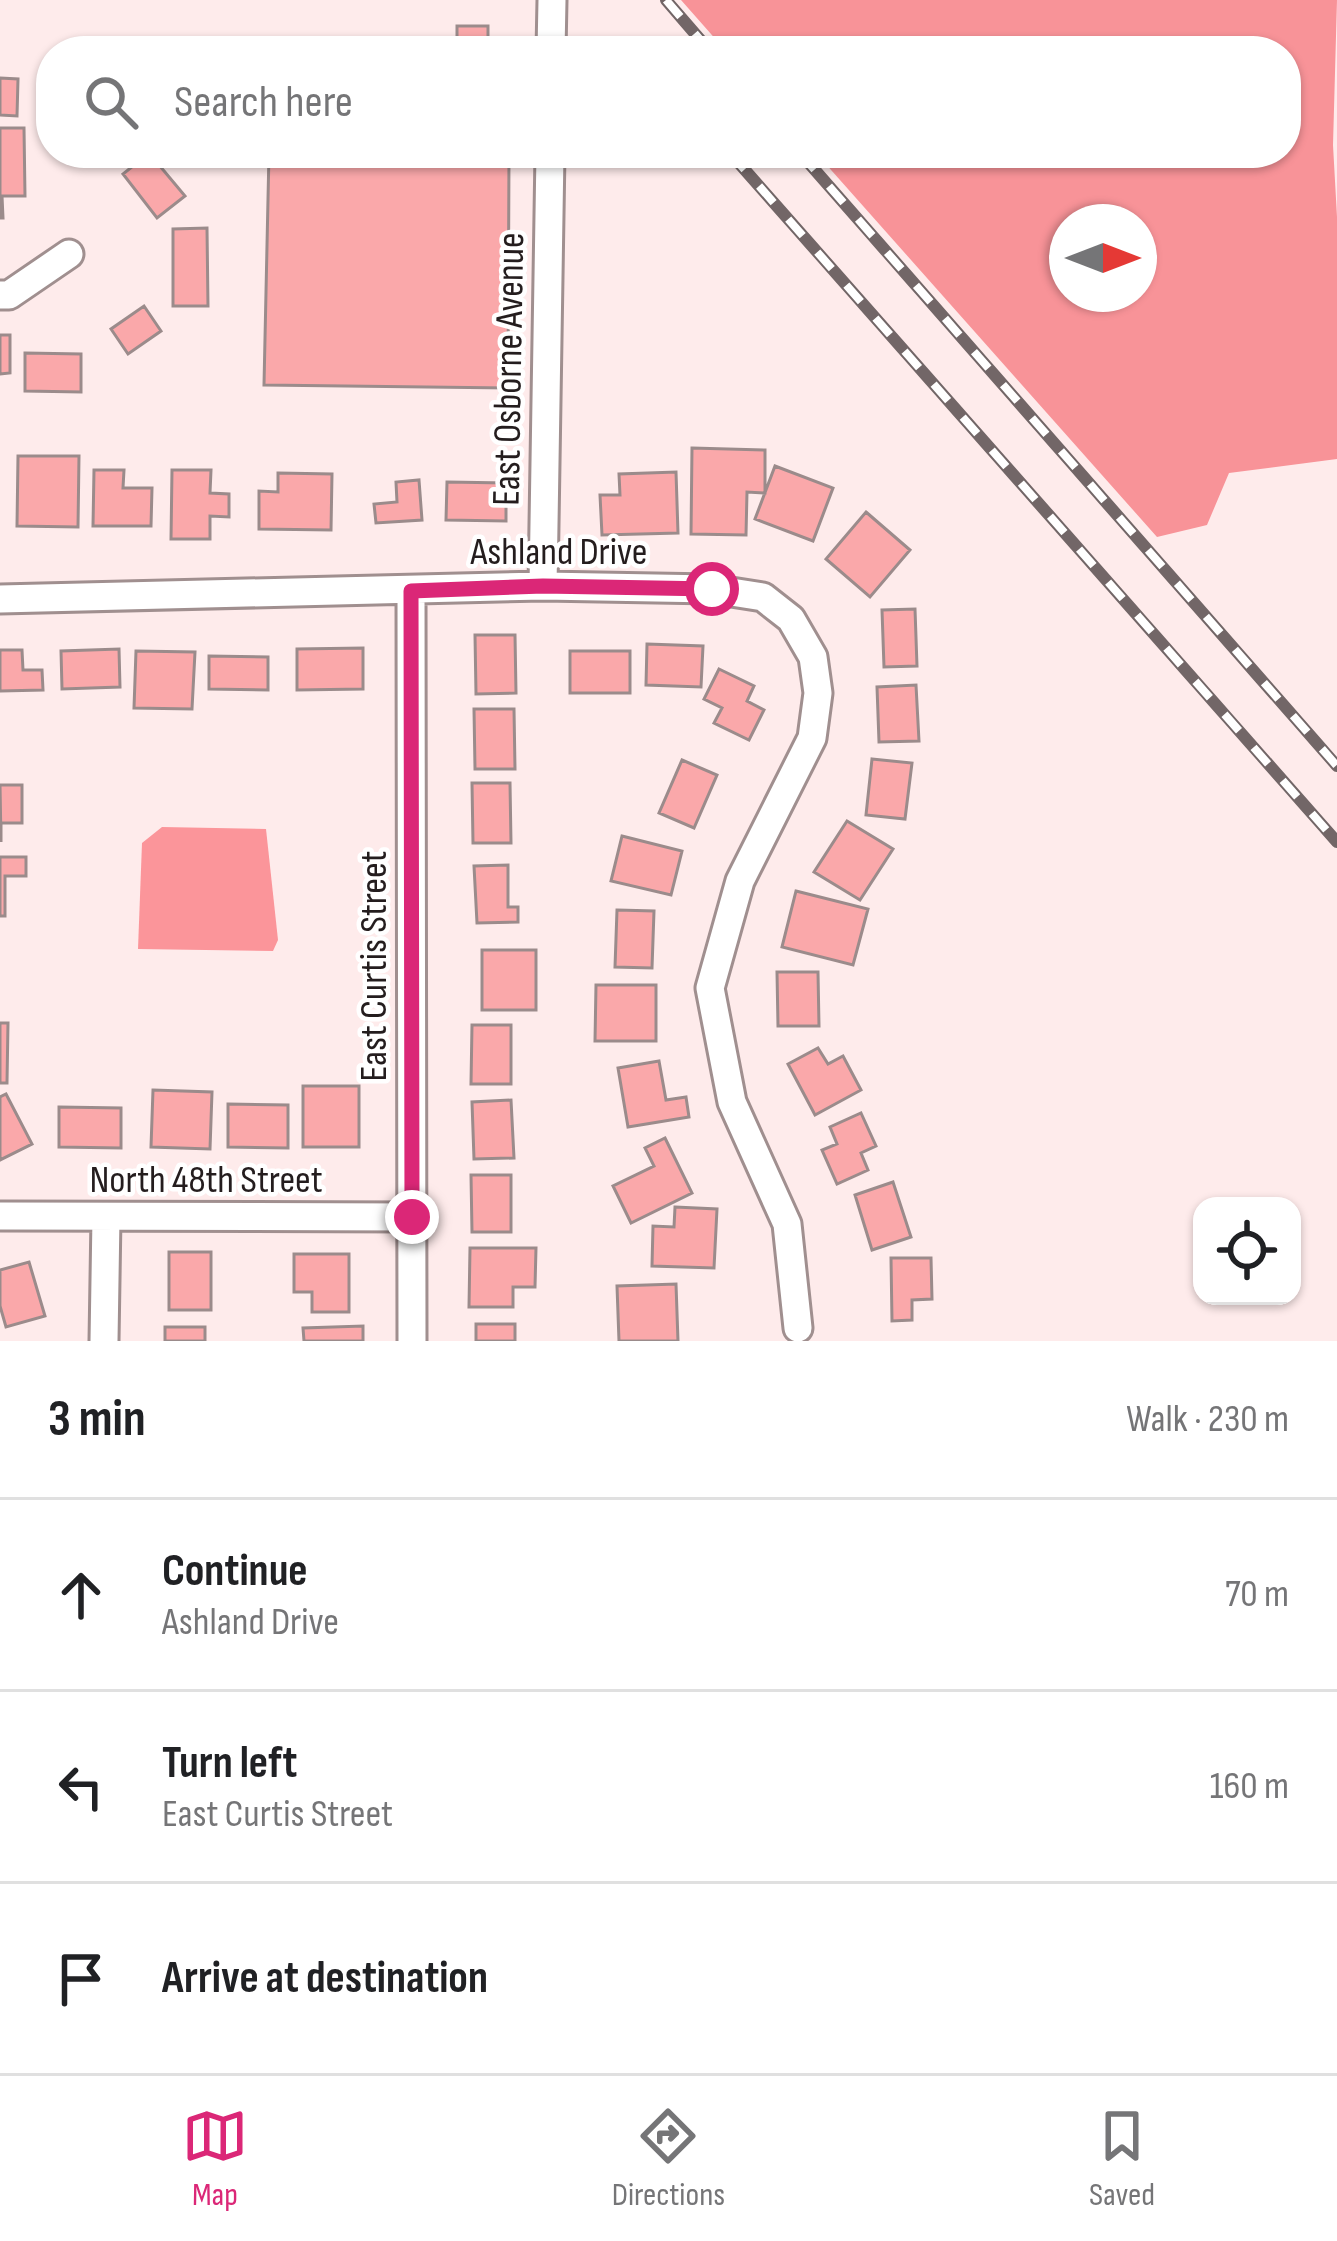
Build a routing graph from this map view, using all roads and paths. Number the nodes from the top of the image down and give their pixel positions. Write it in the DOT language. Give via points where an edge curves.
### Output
graph roads {
  1 [pos="552,0"];
  2 [pos="551,36"];
  3 [pos="550,168"];
  4 [pos="69,254"];
  5 [pos="0,296"];
  6 [pos="543,586"];
  7 [pos="411,591"];
  8 [pos="0,599"];
  9 [pos="0,1216"];
  10 [pos="106,1217"];
  11 [pos="412,1217"];
  12 [pos="798,1328"];
  13 [pos="104,1341"];
  14 [pos="412,1341"];
  1 -- 2 [label="street"];
  3 -- 6 [label="street, East Osborne Avenue"];
  4 -- 5 [label="street"];
  6 -- 7 [label="street, Ashland Drive"];
  6 -- 12 [label="street, Ashland Drive" via="763,596 791,619 813,657 812,738 740,881 710,988 732,1102 787,1224"];
  7 -- 8 [label="street, Ashland Drive"];
  7 -- 11 [label="street, East Curtis Street"];
  9 -- 10 [label="street, North 48th Street"];
  10 -- 11 [label="street, North 48th Street"];
  10 -- 13 [label="street"];
  11 -- 14 [label="street, East Curtis Street"];
}
